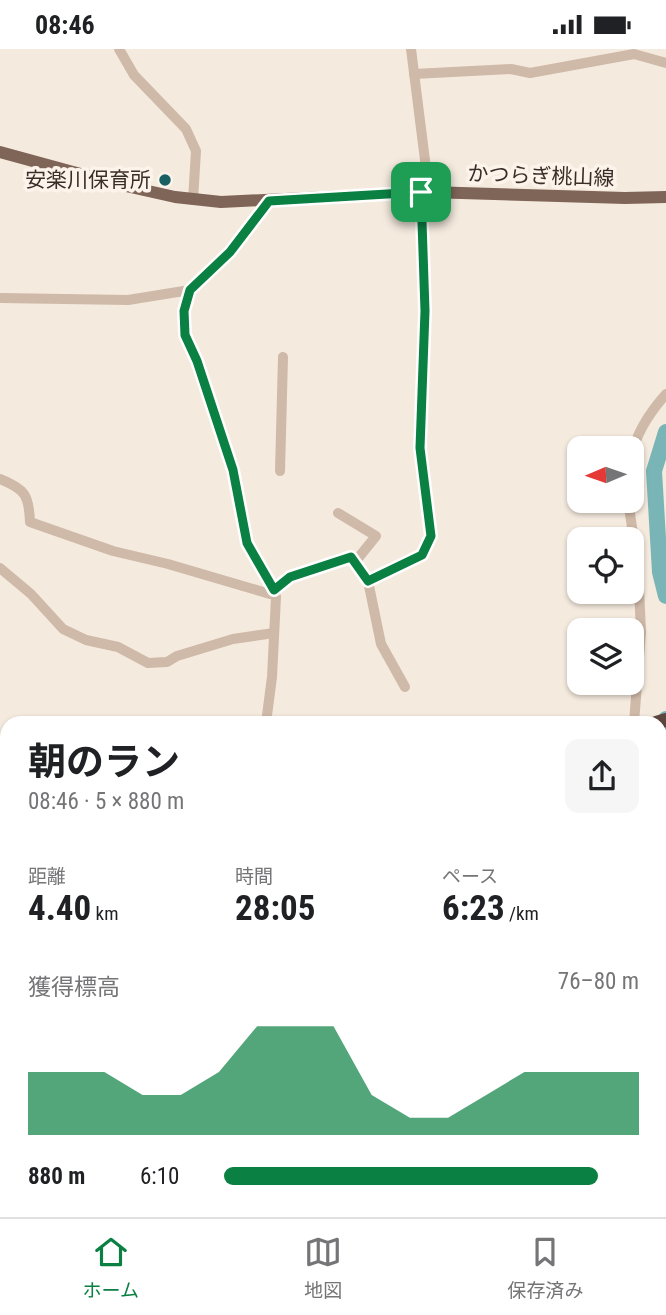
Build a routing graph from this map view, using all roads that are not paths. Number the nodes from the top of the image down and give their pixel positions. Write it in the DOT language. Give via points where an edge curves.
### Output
graph roads {
  1 [pos="119,49"];
  2 [pos="411,49"];
  3 [pos="584,49"];
  4 [pos="585,63"];
  5 [pos="666,63"];
  6 [pos="414,74"];
  7 [pos="0,152"];
  8 [pos="425,192"];
  9 [pos="666,197"];
  10 [pos="193,200"];
  11 [pos="269,201"];
  12 [pos="190,290"];
  13 [pos="0,297"];
  14 [pos="283,356"];
  15 [pos="666,394"];
  16 [pos="638,436"];
  17 [pos="280,471"];
  18 [pos="0,479"];
  19 [pos="338,513"];
  20 [pos="630,513"];
  21 [pos="355,562"];
  22 [pos="0,568"];
  23 [pos="368,581"];
  24 [pos="274,590"];
  25 [pos="274,633"];
  26 [pos="405,687"];
  27 [pos="267,716"];
  28 [pos="635,716"];
  1 -- 10 [label="street" via="134,75 186,129 196,151"];
  2 -- 6 [label="street"];
  3 -- 4 [label="street"];
  4 -- 5 [label="street" via="634,54"];
  4 -- 6 [label="street" via="530,73 511,69"];
  6 -- 8 [label="street"];
  7 -- 10 [label="main road, かつらぎ桃山線"];
  8 -- 9 [label="main road, かつらぎ桃山線"];
  8 -- 11 [label="main road, かつらぎ桃山線"];
  8 -- 23 [label="street" via="420,448 431,536 422,555"];
  10 -- 11 [label="main road, かつらぎ桃山線"];
  11 -- 12 [label="street" via="230,252"];
  12 -- 13 [label="street" via="128,300"];
  12 -- 24 [label="street" via="184,311 185,335 233,470 247,543"];
  14 -- 17 [label="street"];
  15 -- 16 [label="street"];
  18 -- 24 [label="street" via="23,491 30,506 30,522 113,551 270,594"];
  19 -- 21 [label="street" via="376,536"];
  20 -- 28 [label="street" via="642,632"];
  21 -- 23 [label="street"];
  21 -- 24 [label="street" via="351,557 317,567 290,577"];
  22 -- 25 [label="street" via="63,629 86,641 118,647 148,663 167,662 233,639"];
  23 -- 26 [label="street" via="381,644"];
  24 -- 25 [label="street"];
  25 -- 27 [label="street"];
}
